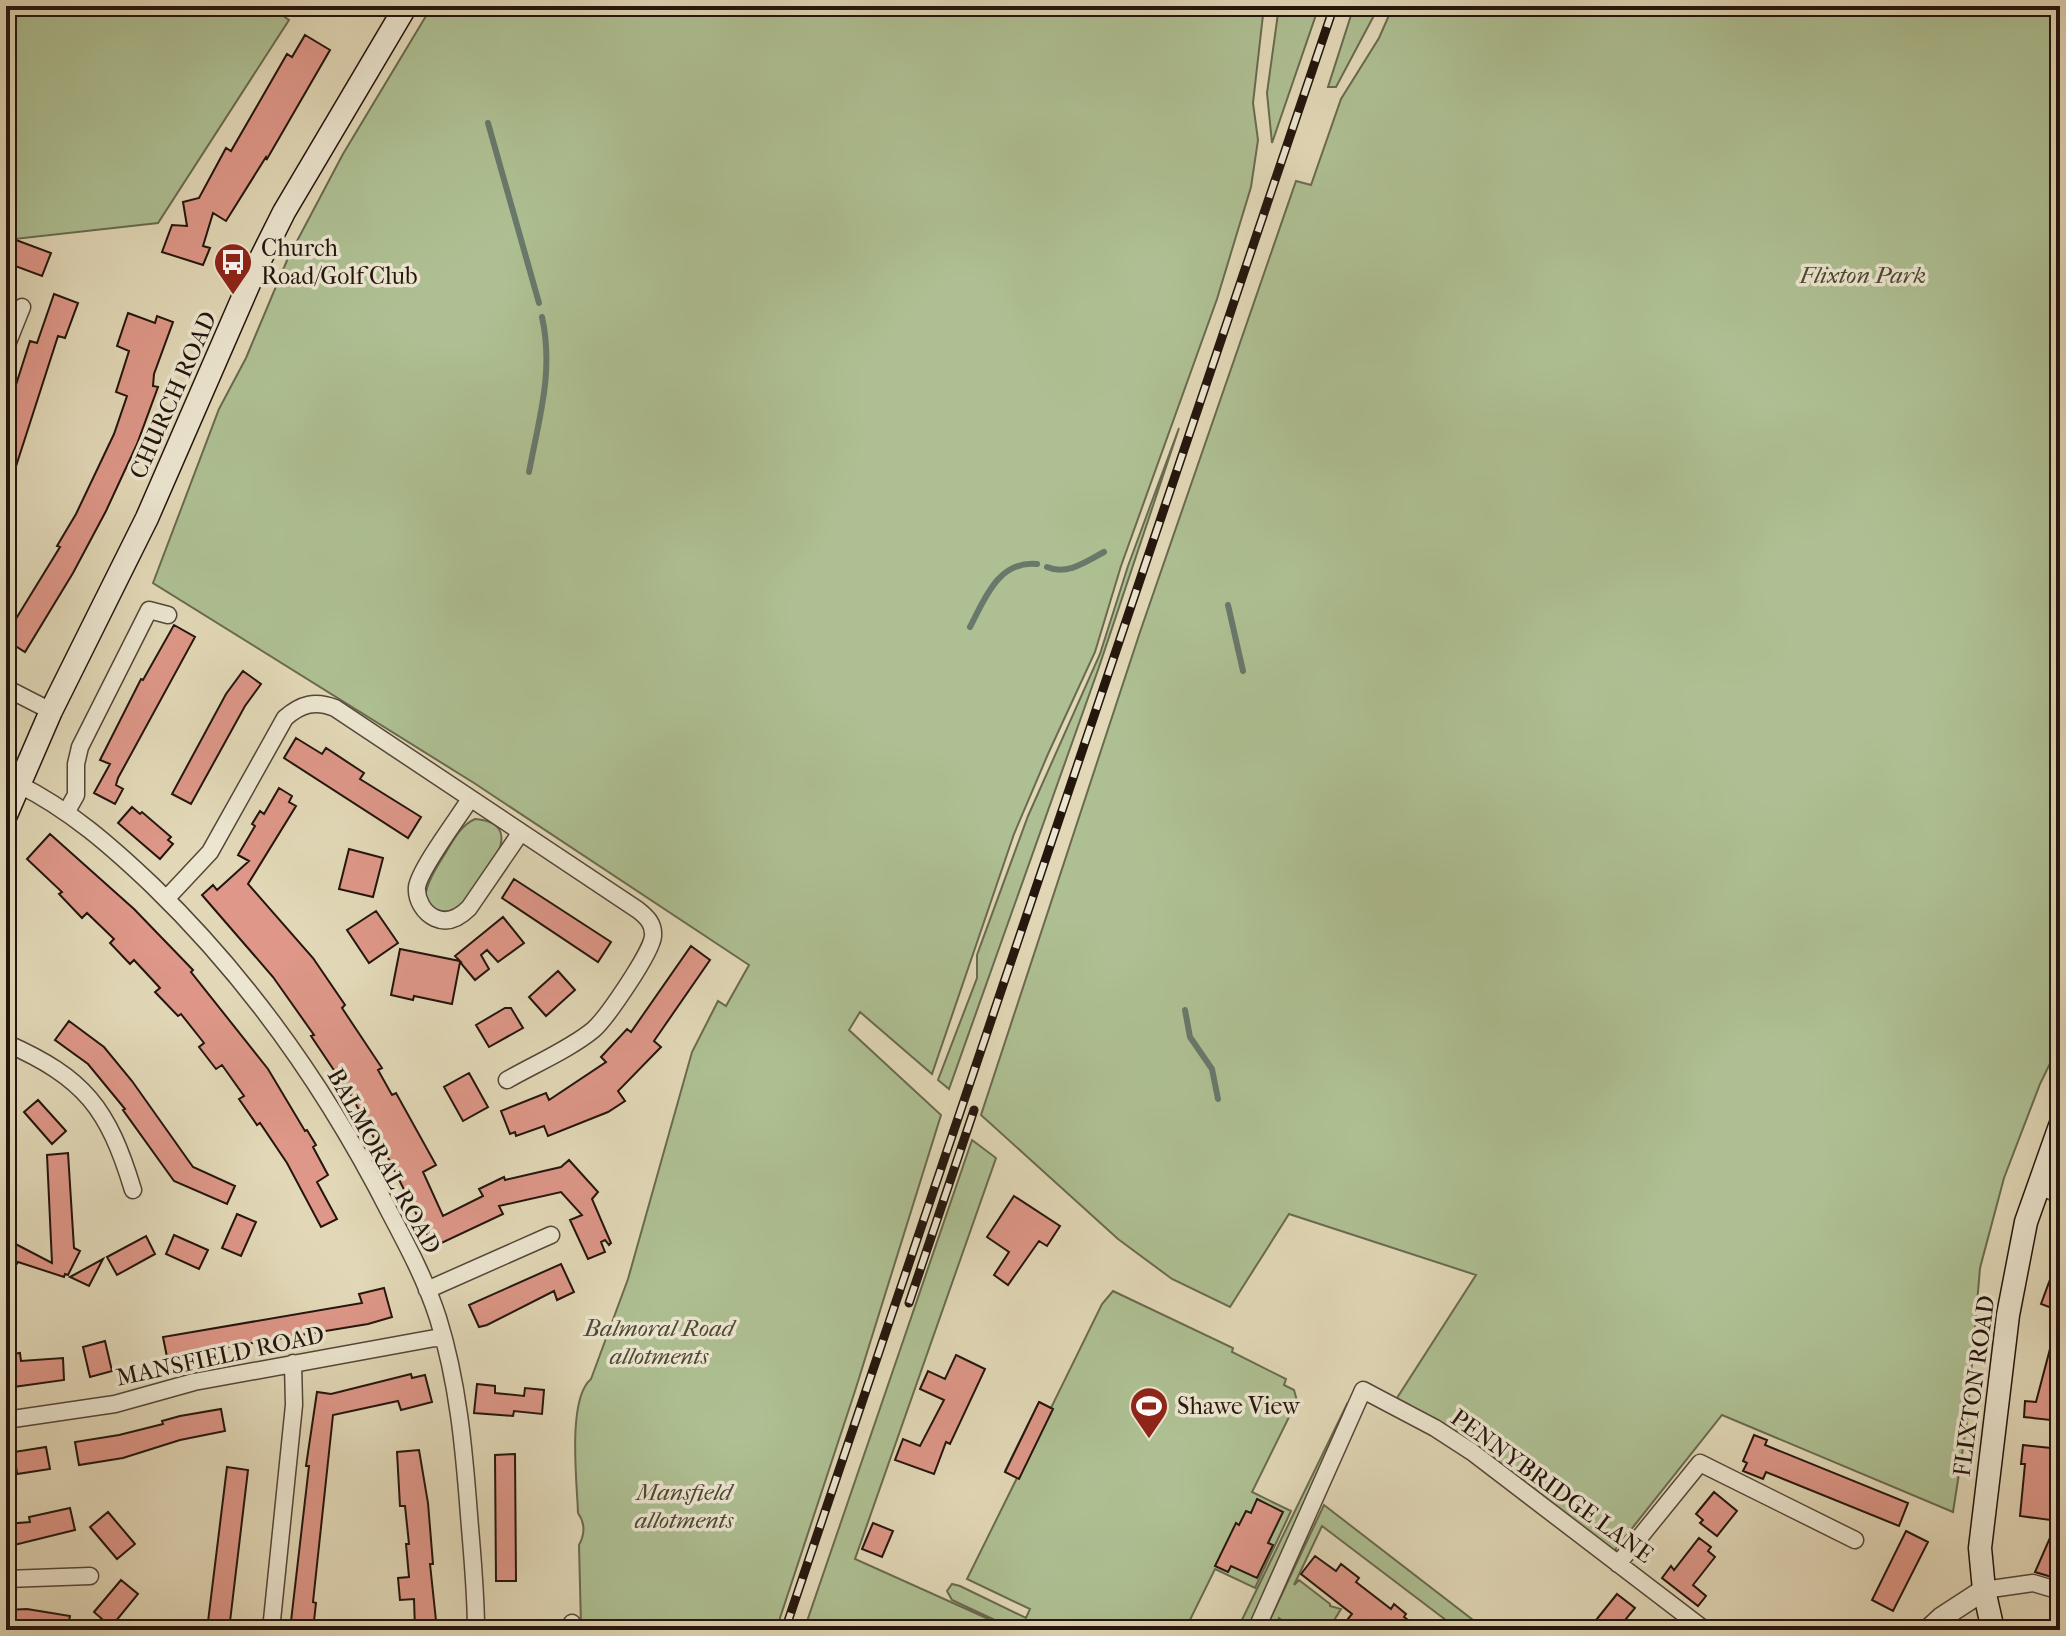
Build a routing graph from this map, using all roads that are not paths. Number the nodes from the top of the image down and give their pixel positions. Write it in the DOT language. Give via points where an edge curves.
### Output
graph roads {
  1 [pos="406,6"];
  2 [pos="22,307"];
  3 [pos="6,347"];
  4 [pos="168,615"];
  5 [pos="6,688"];
  6 [pos="51,711"];
  7 [pos="18,784"];
  8 [pos="470,799"];
  9 [pos="67,811"];
  10 [pos="6,815"];
  11 [pos="521,832"];
  12 [pos="166,899"];
  13 [pos="6,1043"];
  14 [pos="507,1080"];
  15 [pos="2060,1126"];
  16 [pos="2037,1185"];
  17 [pos="133,1190"];
  18 [pos="2060,1195"];
  19 [pos="551,1235"];
  20 [pos="427,1290"];
  21 [pos="444,1339"];
  22 [pos="293,1363"];
  23 [pos="6,1420"];
  24 [pos="1855,1540"];
  25 [pos="1618,1564"];
  26 [pos="90,1576"];
  27 [pos="6,1579"];
  28 [pos="1984,1590"];
  29 [pos="2060,1591"];
  30 [pos="271,1630"];
  31 [pos="476,1630"];
  32 [pos="1256,1630"];
  33 [pos="1705,1630"];
  34 [pos="1928,1630"];
  35 [pos="1993,1630"];
  1 -- 6 [label="main road, CHURCH ROAD" via="284,212 147,518"];
  2 -- 3 [label="street"];
  4 -- 9 [label="street" via="149,610 130,645 77,755 76,795"];
  5 -- 6 [label="street"];
  6 -- 7 [label="main road, CHURCH ROAD"];
  7 -- 9 [label="street, BALMORAL ROAD"];
  7 -- 10 [label="main road, CHURCH ROAD"];
  8 -- 11 [label="street"];
  8 -- 11 [label="street" via="420,878 418,898 432,917 462,916"];
  8 -- 12 [label="street" via="335,708 303,706 280,725 210,852"];
  9 -- 12 [label="street, BALMORAL ROAD"];
  11 -- 14 [label="street" via="638,910 650,922 653,937 595,1028"];
  12 -- 20 [label="street, BALMORAL ROAD" via="249,991 312,1079 377,1187"];
  13 -- 17 [label="street" via="75,1082 115,1141"];
  15 -- 16 [label="main road, FLIXTON ROAD"];
  16 -- 18 [label="street"];
  16 -- 28 [label="main road, FLIXTON ROAD" via="2008,1315 1982,1522"];
  19 -- 20 [label="street"];
  20 -- 21 [label="street, BALMORAL ROAD"];
  21 -- 22 [label="street, MANSFIELD ROAD"];
  21 -- 31 [label="street, BALMORAL ROAD" via="463,1445"];
  22 -- 23 [label="street, MANSFIELD ROAD" via="115,1404"];
  22 -- 30 [label="street" via="294,1405"];
  24 -- 25 [label="street" via="1700,1463"];
  25 -- 32 [label="street, PENNYBRIDGE LANE" via="1463,1445 1363,1390"];
  25 -- 33 [label="street, PENNYBRIDGE LANE"];
  26 -- 27 [label="street"];
  28 -- 29 [label="street" via="2033,1583"];
  28 -- 34 [label="street"];
  28 -- 35 [label="main road, FLIXTON ROAD"];
}
